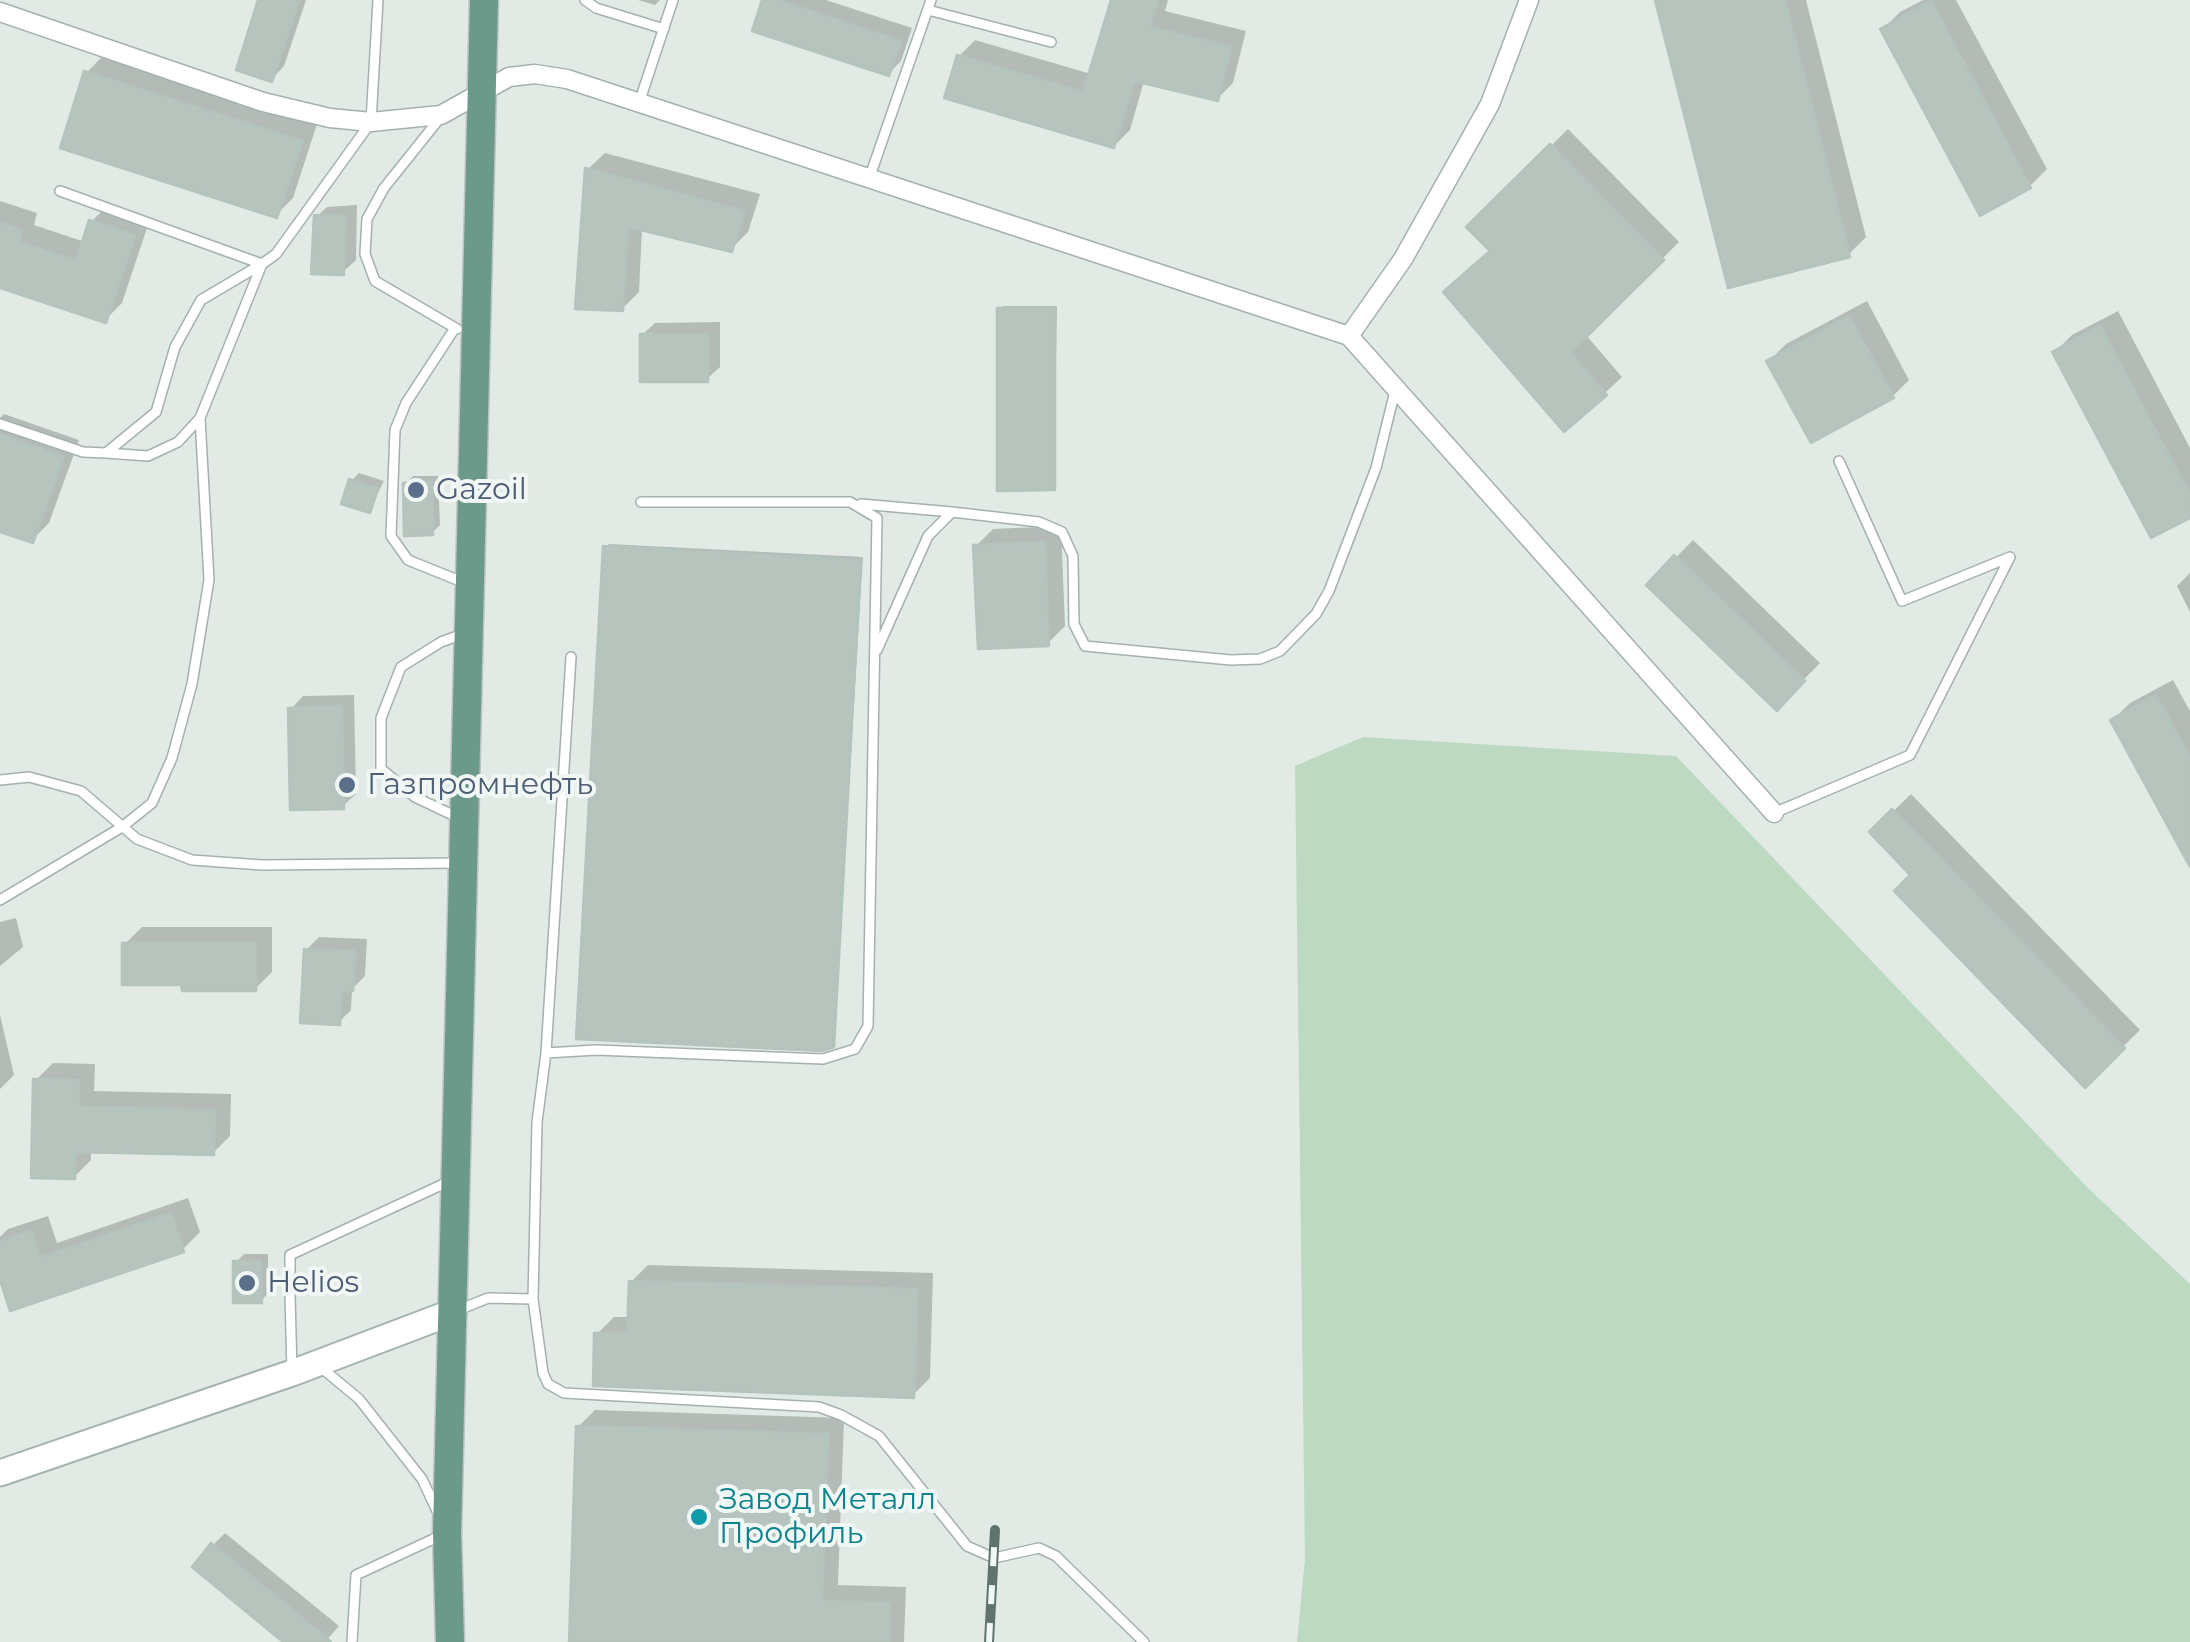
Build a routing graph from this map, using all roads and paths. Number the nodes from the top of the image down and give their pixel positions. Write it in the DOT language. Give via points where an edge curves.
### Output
graph roads {
  1 [pos="378,0"];
  2 [pos="484,0"];
  3 [pos="585,0"];
  4 [pos="672,0"];
  5 [pos="1528,0"];
  6 [pos="930,5"];
  7 [pos="0,12"];
  8 [pos="664,28"];
  9 [pos="1051,42"];
  10 [pos="483,91"];
  11 [pos="640,100"];
  12 [pos="441,115"];
  13 [pos="371,122"];
  14 [pos="868,182"];
  15 [pos="60,190"];
  16 [pos="262,264"];
  17 [pos="466,334"];
  18 [pos="1349,336"];
  19 [pos="1396,385"];
  20 [pos="200,418"];
  21 [pos="0,424"];
  22 [pos="106,453"];
  23 [pos="1839,461"];
  24 [pos="641,502"];
  25 [pos="858,504"];
  26 [pos="952,512"];
  27 [pos="472,586"];
  28 [pos="471,632"];
  29 [pos="571,657"];
  30 [pos="874,657"];
  31 [pos="0,780"];
  32 [pos="1774,813"];
  33 [pos="466,822"];
  34 [pos="122,827"];
  35 [pos="465,862"];
  36 [pos="0,900"];
  37 [pos="546,1053"];
  38 [pos="457,1178"];
  39 [pos="290,1271"];
  40 [pos="290,1294"];
  41 [pos="533,1299"];
  42 [pos="453,1312"];
  43 [pos="316,1364"];
  44 [pos="292,1373"];
  45 [pos="0,1472"];
  46 [pos="448,1533"];
  47 [pos="352,1642"];
  48 [pos="435,1642"];
  49 [pos="450,1642"];
  50 [pos="1144,1642"];
  1 -- 13 [label="lane"];
  2 -- 10 [label="main road"];
  3 -- 8 [label="lane"];
  4 -- 8 [label="lane"];
  5 -- 18 [label="street" via="1490,104 1403,259"];
  6 -- 9 [label="lane"];
  6 -- 14 [label="lane"];
  7 -- 13 [label="street" via="263,102"];
  8 -- 11 [label="lane"];
  10 -- 11 [label="street" via="535,74"];
  10 -- 12 [label="street"];
  10 -- 17 [label="main road"];
  11 -- 14 [label="street"];
  12 -- 13 [label="street"];
  12 -- 17 [label="lane" via="367,219 365,254 375,281"];
  13 -- 16 [label="lane" via="276,254"];
  14 -- 18 [label="street"];
  15 -- 16 [label="lane"];
  16 -- 20 [label="lane"];
  16 -- 22 [label="lane" via="201,300 175,348 156,412"];
  17 -- 27 [label="main road"];
  17 -- 27 [label="lane" via="406,403 395,430 391,536 408,560"];
  18 -- 19 [label="street"];
  19 -- 26 [label="lane" via="1376,468 1329,591 1297,637 1260,659 1085,646 1074,624 1073,556 1062,532 1039,522"];
  19 -- 32 [label="street"];
  20 -- 22 [label="lane" via="178,442 148,456"];
  20 -- 34 [label="lane" via="210,580 192,684 152,803"];
  21 -- 22 [label="lane" via="83,452"];
  23 -- 32 [label="lane" via="1902,601 2010,557 1910,755"];
  24 -- 25 [label="lane"];
  25 -- 26 [label="lane"];
  25 -- 30 [label="lane" via="877,518 879,529"];
  26 -- 30 [label="lane" via="928,536"];
  27 -- 28 [label="main road"];
  28 -- 33 [label="main road"];
  28 -- 33 [label="lane" via="401,668 380,718 382,769 415,797"];
  29 -- 37 [label="lane"];
  30 -- 37 [label="lane" via="864,1040 847,1055 823,1058"];
  31 -- 34 [label="lane" via="29,777 81,792"];
  33 -- 35 [label="main road"];
  34 -- 35 [label="lane" via="157,850 192,860"];
  34 -- 36 [label="lane"];
  35 -- 38 [label="main road"];
  37 -- 41 [label="lane" via="537,1122"];
  38 -- 39 [label="lane" via="290,1255"];
  38 -- 42 [label="main road"];
  40 -- 44 [label="lane"];
  41 -- 42 [label="lane" via="488,1298"];
  41 -- 50 [label="lane" via="543,1373 554,1389 841,1414 890,1448 967,1546 994,1558 1039,1548 1056,1556"];
  42 -- 43 [label="street"];
  42 -- 46 [label="main road"];
  43 -- 44 [label="street"];
  43 -- 46 [label="lane" via="358,1399 422,1479"];
  44 -- 45 [label="street"];
  46 -- 47 [label="lane" via="356,1575"];
  46 -- 48 [label="main road"];
  46 -- 49 [label="main road"];
}
